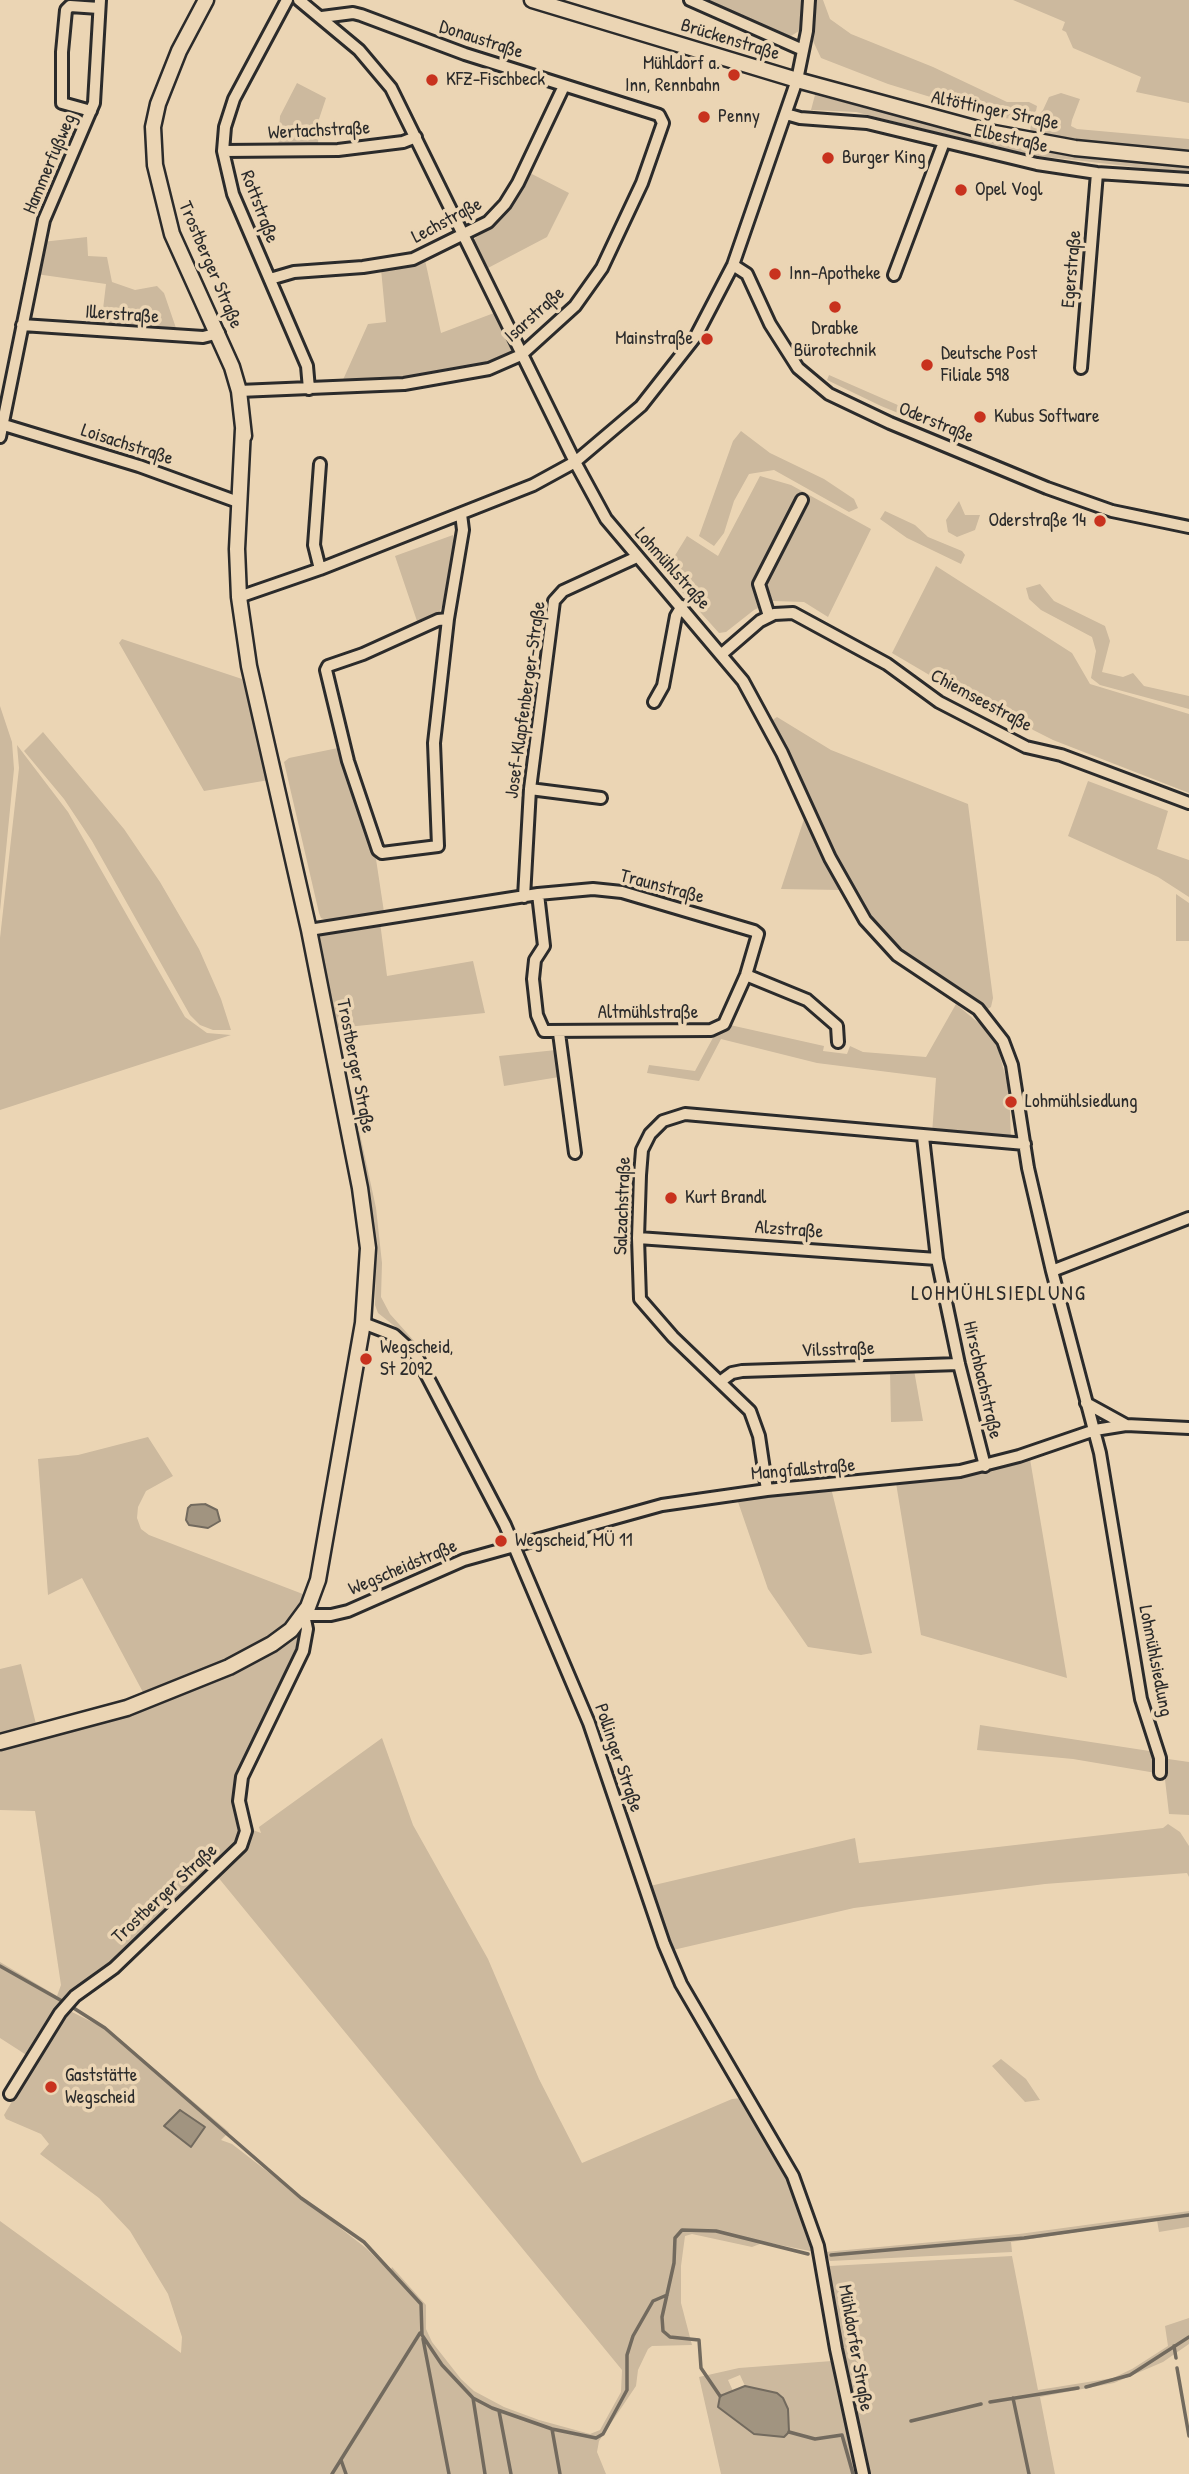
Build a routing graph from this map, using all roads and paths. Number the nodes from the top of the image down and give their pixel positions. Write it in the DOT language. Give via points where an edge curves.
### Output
graph roads {
  1 [pos="206,0"];
  2 [pos="287,0"];
  3 [pos="299,0"];
  4 [pos="532,0"];
  5 [pos="690,0"];
  6 [pos="809,0"];
  7 [pos="99,4"];
  8 [pos="322,17"];
  9 [pos="803,50"];
  10 [pos="797,80"];
  11 [pos="564,86"];
  12 [pos="91,111"];
  13 [pos="786,114"];
  14 [pos="663,123"];
  15 [pos="416,137"];
  16 [pos="944,142"];
  17 [pos="223,151"];
  18 [pos="1189,159"];
  19 [pos="1097,173"];
  20 [pos="1189,179"];
  21 [pos="465,236"];
  22 [pos="733,265"];
  23 [pos="894,275"];
  24 [pos="270,279"];
  25 [pos="22,325"];
  26 [pos="219,333"];
  27 [pos="521,355"];
  28 [pos="1081,368"];
  29 [pos="309,390"];
  30 [pos="239,391"];
  31 [pos="4,425"];
  32 [pos="243,429"];
  33 [pos="0,437"];
  34 [pos="575,462"];
  35 [pos="320,464"];
  36 [pos="802,500"];
  37 [pos="239,502"];
  38 [pos="461,514"];
  39 [pos="238,524"];
  40 [pos="1189,527"];
  41 [pos="637,558"];
  42 [pos="320,569"];
  43 [pos="239,597"];
  44 [pos="682,606"];
  45 [pos="769,616"];
  46 [pos="448,619"];
  47 [pos="723,653"];
  48 [pos="654,702"];
  49 [pos="530,789"];
  50 [pos="601,798"];
  51 [pos="1189,803"];
  52 [pos="538,894"];
  53 [pos="524,897"];
  54 [pos="309,930"];
  55 [pos="746,975"];
  56 [pos="559,1033"];
  57 [pos="838,1042"];
  58 [pos="923,1137"];
  59 [pos="1025,1144"];
  60 [pos="575,1153"];
  61 [pos="1189,1218"];
  62 [pos="638,1238"];
  63 [pos="937,1259"];
  64 [pos="1052,1271"];
  65 [pos="363,1324"];
  66 [pos="959,1364"];
  67 [pos="721,1381"];
  68 [pos="1086,1404"];
  69 [pos="1126,1425"];
  70 [pos="1189,1427"];
  71 [pos="1095,1430"];
  72 [pos="985,1466"];
  73 [pos="767,1490"];
  74 [pos="515,1545"];
  75 [pos="303,1615"];
  76 [pos="0,1742"];
  77 [pos="1160,1773"];
  78 [pos="10,2094"];
  79 [pos="813,2229"];
  80 [pos="863,2474"];
  1 -- 26 [label="main road, Trostberger Straße" via="158,104 153,148 172,234"];
  2 -- 17 [label="street, Rottstraße" via="234,99"];
  3 -- 8 [label="street, Lohmühlstraße"];
  4 -- 10 [label="main road, Brückenstraße"];
  5 -- 9 [label="street"];
  6 -- 9 [label="street"];
  7 -- 12 [label="street, Hammerfußweg"];
  7 -- 12 [label="street, Hammerfußweg" via="66,10 62,52 62,103"];
  8 -- 11 [label="street, Donaustraße" via="361,15"];
  8 -- 15 [label="street, Lohmühlstraße" via="379,71"];
  9 -- 10 [label="street"];
  10 -- 13 [label="street"];
  10 -- 18 [label="main road, Altöttinger Straße" via="989,132 1075,148"];
  11 -- 14 [label="street, Donaustraße" via="659,115"];
  11 -- 21 [label="street, Lechstraße" via="505,204"];
  12 -- 25 [label="street, Hammerfußweg" via="46,211"];
  13 -- 16 [label="street, Elbestraße" via="867,123"];
  13 -- 22 [label="street"];
  14 -- 27 [label="street, Isarstraße" via="642,183 602,268 575,306"];
  15 -- 17 [label="street, Wertachstraße" via="338,150"];
  15 -- 21 [label="street, Lohmühlstraße"];
  16 -- 19 [label="street, Elbestraße"];
  16 -- 23 [label="street"];
  17 -- 24 [label="street, Rottstraße" via="233,194"];
  19 -- 20 [label="street, Elbestraße"];
  19 -- 28 [label="street, Egerstraße"];
  21 -- 24 [label="street, Lechstraße" via="413,259 294,272"];
  21 -- 27 [label="street, Lohmühlstraße"];
  22 -- 34 [label="street" via="712,310 665,379 615,430"];
  22 -- 40 [label="street, Oderstraße" via="747,274 770,324 798,368 829,394 1047,488 1112,511"];
  24 -- 29 [label="street, Rottstraße" via="307,366"];
  25 -- 26 [label="street, Illerstraße" via="203,337"];
  25 -- 31 [label="street, Hammerfußweg"];
  26 -- 30 [label="main road, Trostberger Straße"];
  27 -- 29 [label="street, Isarstraße" via="489,369 440,380"];
  27 -- 34 [label="street, Lohmühlstraße"];
  29 -- 30 [label="street, Isarstraße"];
  30 -- 32 [label="main road, Trostberger Straße"];
  31 -- 33 [label="street, Hammerfußweg"];
  31 -- 37 [label="street, Loisachstraße"];
  32 -- 37 [label="main road, Trostberger Straße"];
  32 -- 39 [label="main road, Trostberger Straße" via="247,460"];
  34 -- 38 [label="street"];
  34 -- 41 [label="street, Lohmühlstraße" via="606,519"];
  35 -- 42 [label="street" via="314,545"];
  36 -- 45 [label="street" via="759,584"];
  37 -- 39 [label="main road, Trostberger Straße"];
  38 -- 42 [label="street"];
  38 -- 46 [label="street" via="463,530"];
  39 -- 43 [label="main road, Trostberger Straße"];
  41 -- 44 [label="street, Lohmühlstraße"];
  41 -- 49 [label="street, Josef-Klapfenberger-Straße" via="555,598"];
  42 -- 43 [label="street"];
  43 -- 54 [label="main road, Trostberger Straße" via="255,701"];
  44 -- 47 [label="street, Lohmühlstraße"];
  44 -- 48 [label="street" via="663,686"];
  45 -- 47 [label="street"];
  45 -- 51 [label="street, Chiemseestraße" via="782,612 798,615 887,664 939,702 1026,747 1061,755"];
  46 -- 46 [label="street" via="326,670 348,761 377,850 382,853 438,846 434,743"];
  47 -- 59 [label="street, Lohmühlstraße" via="757,705 865,920 897,955 978,1009 996,1028 1012,1065"];
  49 -- 50 [label="street"];
  49 -- 53 [label="street, Josef-Klapfenberger-Straße"];
  52 -- 53 [label="street, Traunstraße"];
  52 -- 55 [label="street, Traunstraße" via="593,889 622,892 754,930 758,937"];
  52 -- 56 [label="street" via="544,940 533,967 537,1015 544,1031"];
  53 -- 54 [label="street, Traunstraße"];
  54 -- 65 [label="main road, Trostberger Straße" via="365,1216 369,1263"];
  55 -- 56 [label="street, Altmühlstraße" via="724,1024 711,1030"];
  55 -- 57 [label="street" via="807,1000 837,1026"];
  56 -- 60 [label="street"];
  58 -- 59 [label="street, Salzachstraße"];
  58 -- 62 [label="street, Salzachstraße" via="685,1114 666,1119 642,1150"];
  58 -- 63 [label="street, Hirschbachstraße"];
  59 -- 64 [label="street, Lohmühlsiedlung"];
  61 -- 64 [label="street"];
  62 -- 63 [label="street, Alzstraße"];
  62 -- 67 [label="street, Salzachstraße" via="642,1304"];
  63 -- 66 [label="street, Hirschbachstraße"];
  64 -- 68 [label="street, Lohmühlsiedlung"];
  65 -- 74 [label="street, Pollinger Straße" via="394,1335 416,1355"];
  65 -- 75 [label="main road, Trostberger Straße" via="318,1580"];
  66 -- 67 [label="street, Vilsstraße" via="742,1371"];
  66 -- 72 [label="street, Hirschbachstraße"];
  67 -- 73 [label="street, Salzachstraße" via="753,1416"];
  68 -- 69 [label="street"];
  68 -- 71 [label="street, Lohmühlsiedlung"];
  69 -- 70 [label="street"];
  69 -- 71 [label="street"];
  71 -- 72 [label="street, Mangfallstraße"];
  71 -- 77 [label="street, Lohmühlsiedlung" via="1141,1699 1160,1758"];
  72 -- 73 [label="street, Mangfallstraße"];
  73 -- 74 [label="street, Mangfallstraße" via="662,1505"];
  74 -- 75 [label="street, Wegscheidstraße" via="452,1564 348,1611"];
  74 -- 79 [label="street, Pollinger Straße" via="589,1723 681,1984 785,2160"];
  75 -- 76 [label="main road, Trostberger Straße" via="272,1644 195,1682 91,1720"];
  75 -- 78 [label="street, Trostberger Straße" via="307,1623 303,1651 242,1777 239,1801 246,1831 241,1846 114,1968 75,1996"];
  79 -- 80 [label="street, Mühldorfer Straße"];
}
